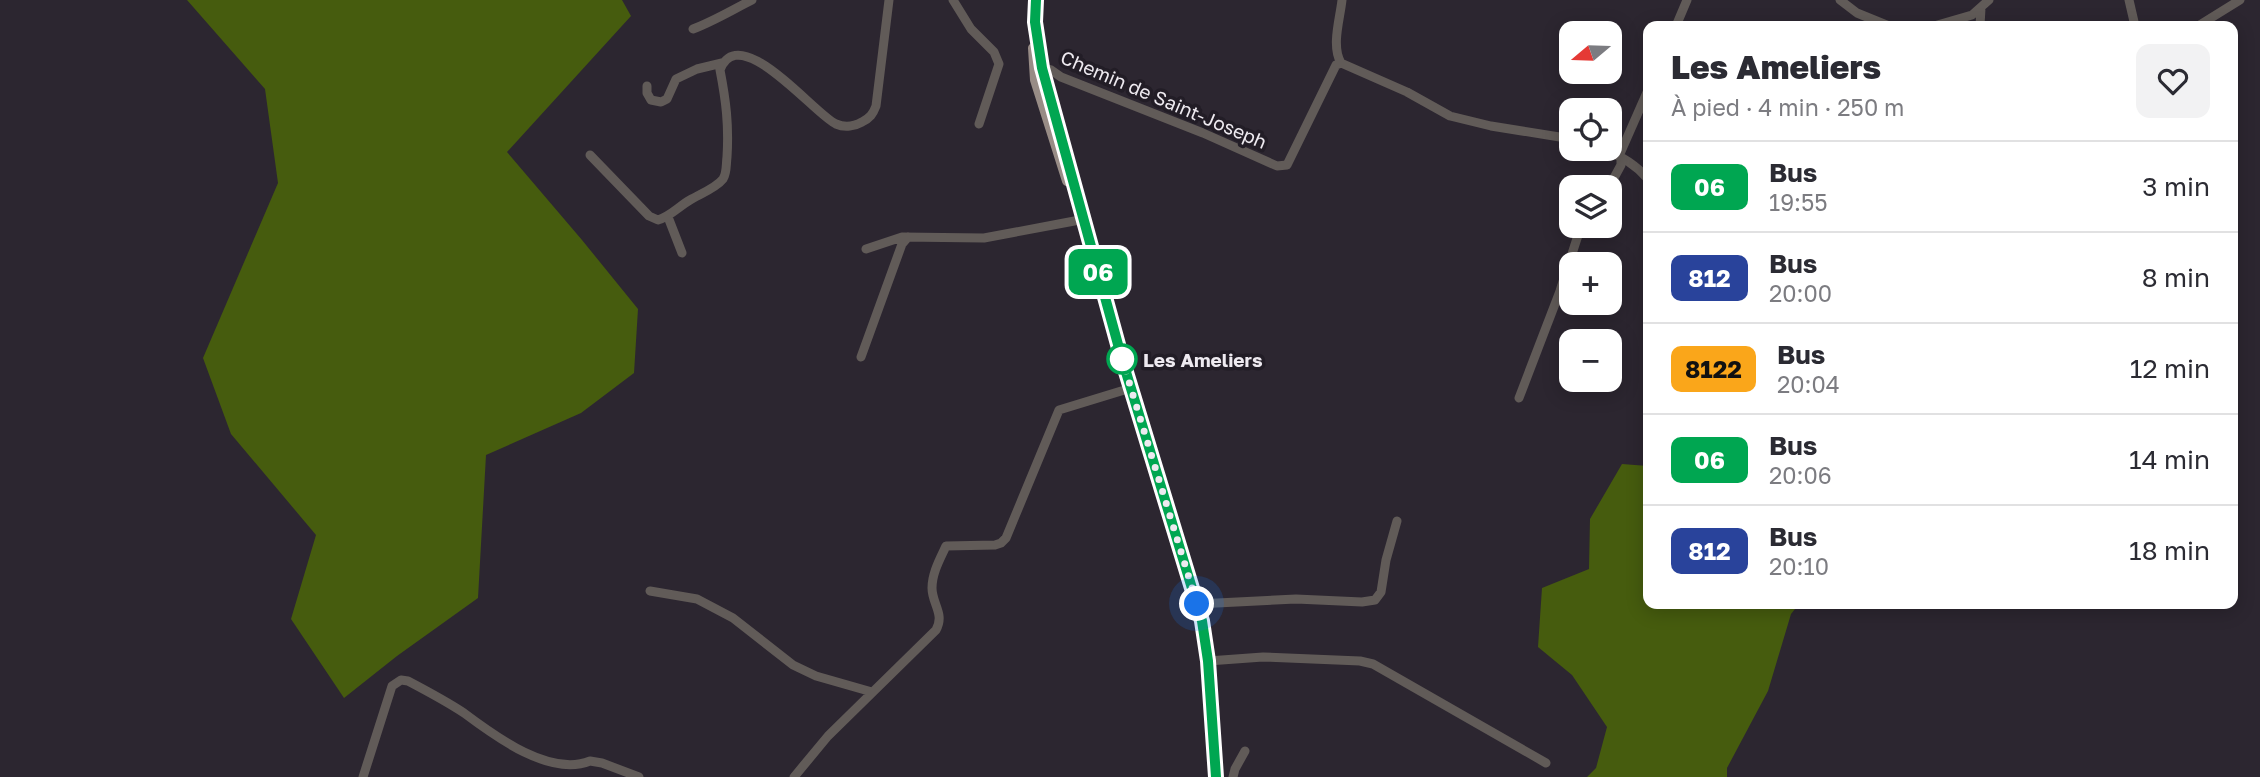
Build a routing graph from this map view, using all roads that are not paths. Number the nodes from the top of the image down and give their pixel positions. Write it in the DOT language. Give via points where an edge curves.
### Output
graph roads {
  1 [pos="752,0"];
  2 [pos="889,0"];
  3 [pos="953,0"];
  4 [pos="1036,0"];
  5 [pos="1342,0"];
  6 [pos="1687,0"];
  7 [pos="1840,0"];
  8 [pos="1989,0"];
  9 [pos="2129,0"];
  10 [pos="2240,0"];
  11 [pos="1981,8"];
  12 [pos="1678,21"];
  13 [pos="1877,21"];
  14 [pos="1951,21"];
  15 [pos="1980,21"];
  16 [pos="2134,21"];
  17 [pos="2206,21"];
  18 [pos="1035,22"];
  19 [pos="693,29"];
  20 [pos="1033,45"];
  21 [pos="722,63"];
  22 [pos="1341,63"];
  23 [pos="1042,68"];
  24 [pos="647,86"];
  25 [pos="1643,102"];
  26 [pos="979,124"];
  27 [pos="1559,137"];
  28 [pos="1622,151"];
  29 [pos="590,155"];
  30 [pos="1622,157"];
  31 [pos="1643,173"];
  32 [pos="668,217"];
  33 [pos="1082,220"];
  34 [pos="908,237"];
  35 [pos="1577,238"];
  36 [pos="866,249"];
  37 [pos="682,253"];
  38 [pos="862,358"];
  39 [pos="1130,388"];
  40 [pos="1519,398"];
  41 [pos="1397,521"];
  42 [pos="650,591"];
  43 [pos="1197,604"];
  44 [pos="1208,661"];
  45 [pos="872,692"];
  46 [pos="1245,751"];
  47 [pos="1546,763"];
  48 [pos="363,777"];
  49 [pos="639,777"];
  50 [pos="794,777"];
  51 [pos="1216,777"];
  52 [pos="1233,777"];
  1 -- 19 [label="street"];
  2 -- 21 [label="street" via="876,106 858,125 838,125 826,118 750,57 737,56"];
  3 -- 26 [label="street" via="999,64"];
  4 -- 18 [label="main road"];
  5 -- 22 [label="street" via="1337,46"];
  6 -- 12 [label="street"];
  7 -- 13 [label="street"];
  8 -- 11 [label="street"];
  9 -- 16 [label="street"];
  10 -- 17 [label="street"];
  11 -- 14 [label="street"];
  11 -- 15 [label="street"];
  18 -- 20 [label="main road"];
  18 -- 23 [label="main road"];
  20 -- 23 [label="street" via="1037,65"];
  20 -- 33 [label="main road" via="1039,96"];
  21 -- 24 [label="street" via="676,79 661,102 651,100"];
  21 -- 32 [label="street" via="728,111 723,178"];
  22 -- 23 [label="street, Chemin de Saint-Joseph" via="1287,165 1277,166"];
  22 -- 27 [label="street" via="1451,116"];
  23 -- 33 [label="main road"];
  25 -- 28 [label="street"];
  29 -- 32 [label="street" via="649,216 658,220"];
  30 -- 31 [label="street"];
  32 -- 37 [label="street"];
  33 -- 34 [label="street" via="984,238"];
  33 -- 39 [label="main road"];
  34 -- 36 [label="street"];
  34 -- 38 [label="street"];
  35 -- 40 [label="street"];
  39 -- 43 [label="main road"];
  39 -- 45 [label="street" via="1059,410 1006,538 995,545 946,546 932,586 940,624"];
  41 -- 43 [label="street" via="1381,592 1375,600"];
  42 -- 45 [label="street" via="697,599 733,618 793,666"];
  43 -- 44 [label="main road"];
  44 -- 47 [label="street" via="1263,657 1373,664"];
  44 -- 51 [label="main road"];
  45 -- 50 [label="street"];
  46 -- 52 [label="street"];
  48 -- 49 [label="street" via="392,686 401,680 446,702 526,759 566,771 590,761"];
}
